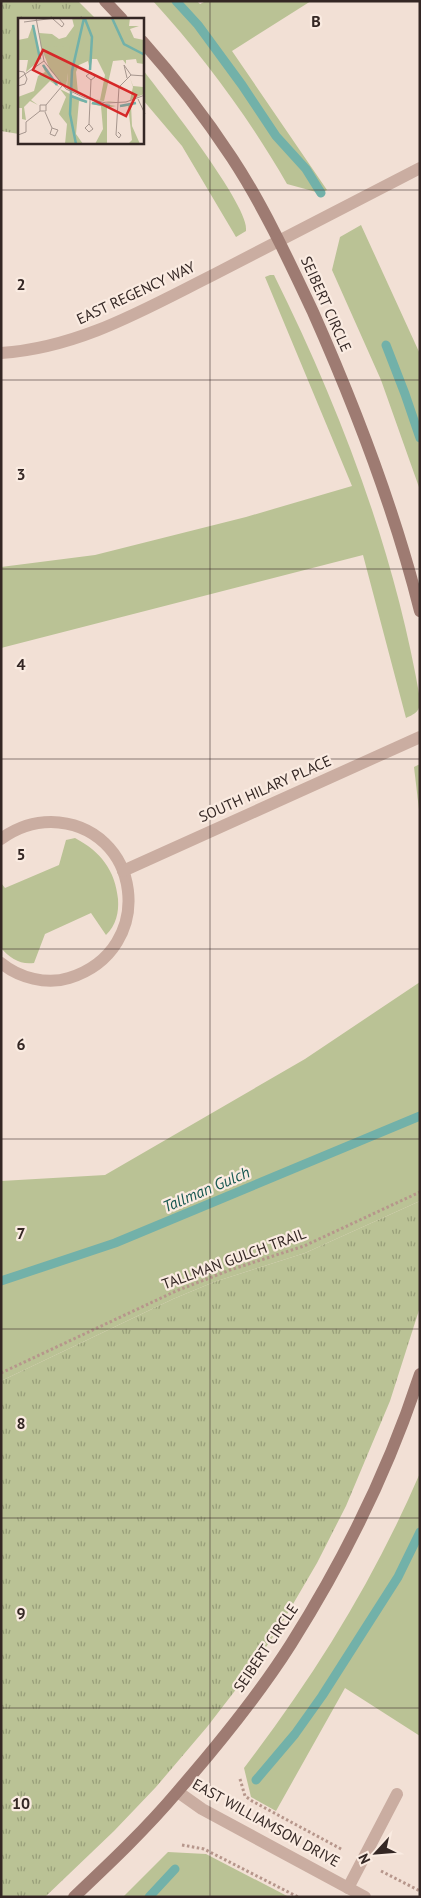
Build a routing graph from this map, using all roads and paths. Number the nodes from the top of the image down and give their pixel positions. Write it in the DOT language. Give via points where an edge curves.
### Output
graph roads {
  1 [pos="105,1"];
  2 [pos="121,18"];
  3 [pos="144,43"];
  4 [pos="420,168"];
  5 [pos="279,242"];
  6 [pos="1,353"];
  7 [pos="420,610"];
  8 [pos="420,737"];
  9 [pos="1,839"];
  10 [pos="123,871"];
  11 [pos="1,964"];
  12 [pos="420,1192"];
  13 [pos="1,1373"];
  14 [pos="420,1374"];
  15 [pos="240,1779"];
  16 [pos="178,1792"];
  17 [pos="397,1794"];
  18 [pos="182,1845"];
  19 [pos="362,1861"];
  20 [pos="348,1888"];
  21 [pos="420,1892"];
  22 [pos="74,1897"];
  23 [pos="298,1897"];
  24 [pos="365,1897"];
  1 -- 2 [label="street"];
  3 -- 5 [label="street, SEIBERT CIRCLE" via="186,93 233,159"];
  4 -- 5 [label="street, EAST REGENCY WAY"];
  5 -- 6 [label="street, EAST REGENCY WAY" via="88,335 59,345"];
  5 -- 7 [label="street, SEIBERT CIRCLE" via="366,438 392,511"];
  8 -- 10 [label="street, SOUTH HILARY PLACE"];
  9 -- 10 [label="street" via="12,831 35,823 71,824 102,842"];
  10 -- 11 [label="street" via="128,885 128,916 124,932 106,958 94,968 80,975 50,981 19,974"];
  12 -- 13 [label="path, TALLMAN GULCH TRAIL" via="304,1246 176,1291"];
  14 -- 16 [label="street, SEIBERT CIRCLE" via="370,1500 306,1620 250,1701"];
  15 -- 19 [label="path" via="246,1796 252,1801"];
  16 -- 20 [label="street, EAST WILLIAMSON DRIVE" via="202,1809"];
  16 -- 22 [label="street, SEIBERT CIRCLE"];
  17 -- 19 [label="street"];
  18 -- 23 [label="path" via="204,1849"];
  19 -- 20 [label="street"];
  19 -- 21 [label="path"];
  20 -- 24 [label="street, EAST WILLIAMSON DRIVE"];
}
